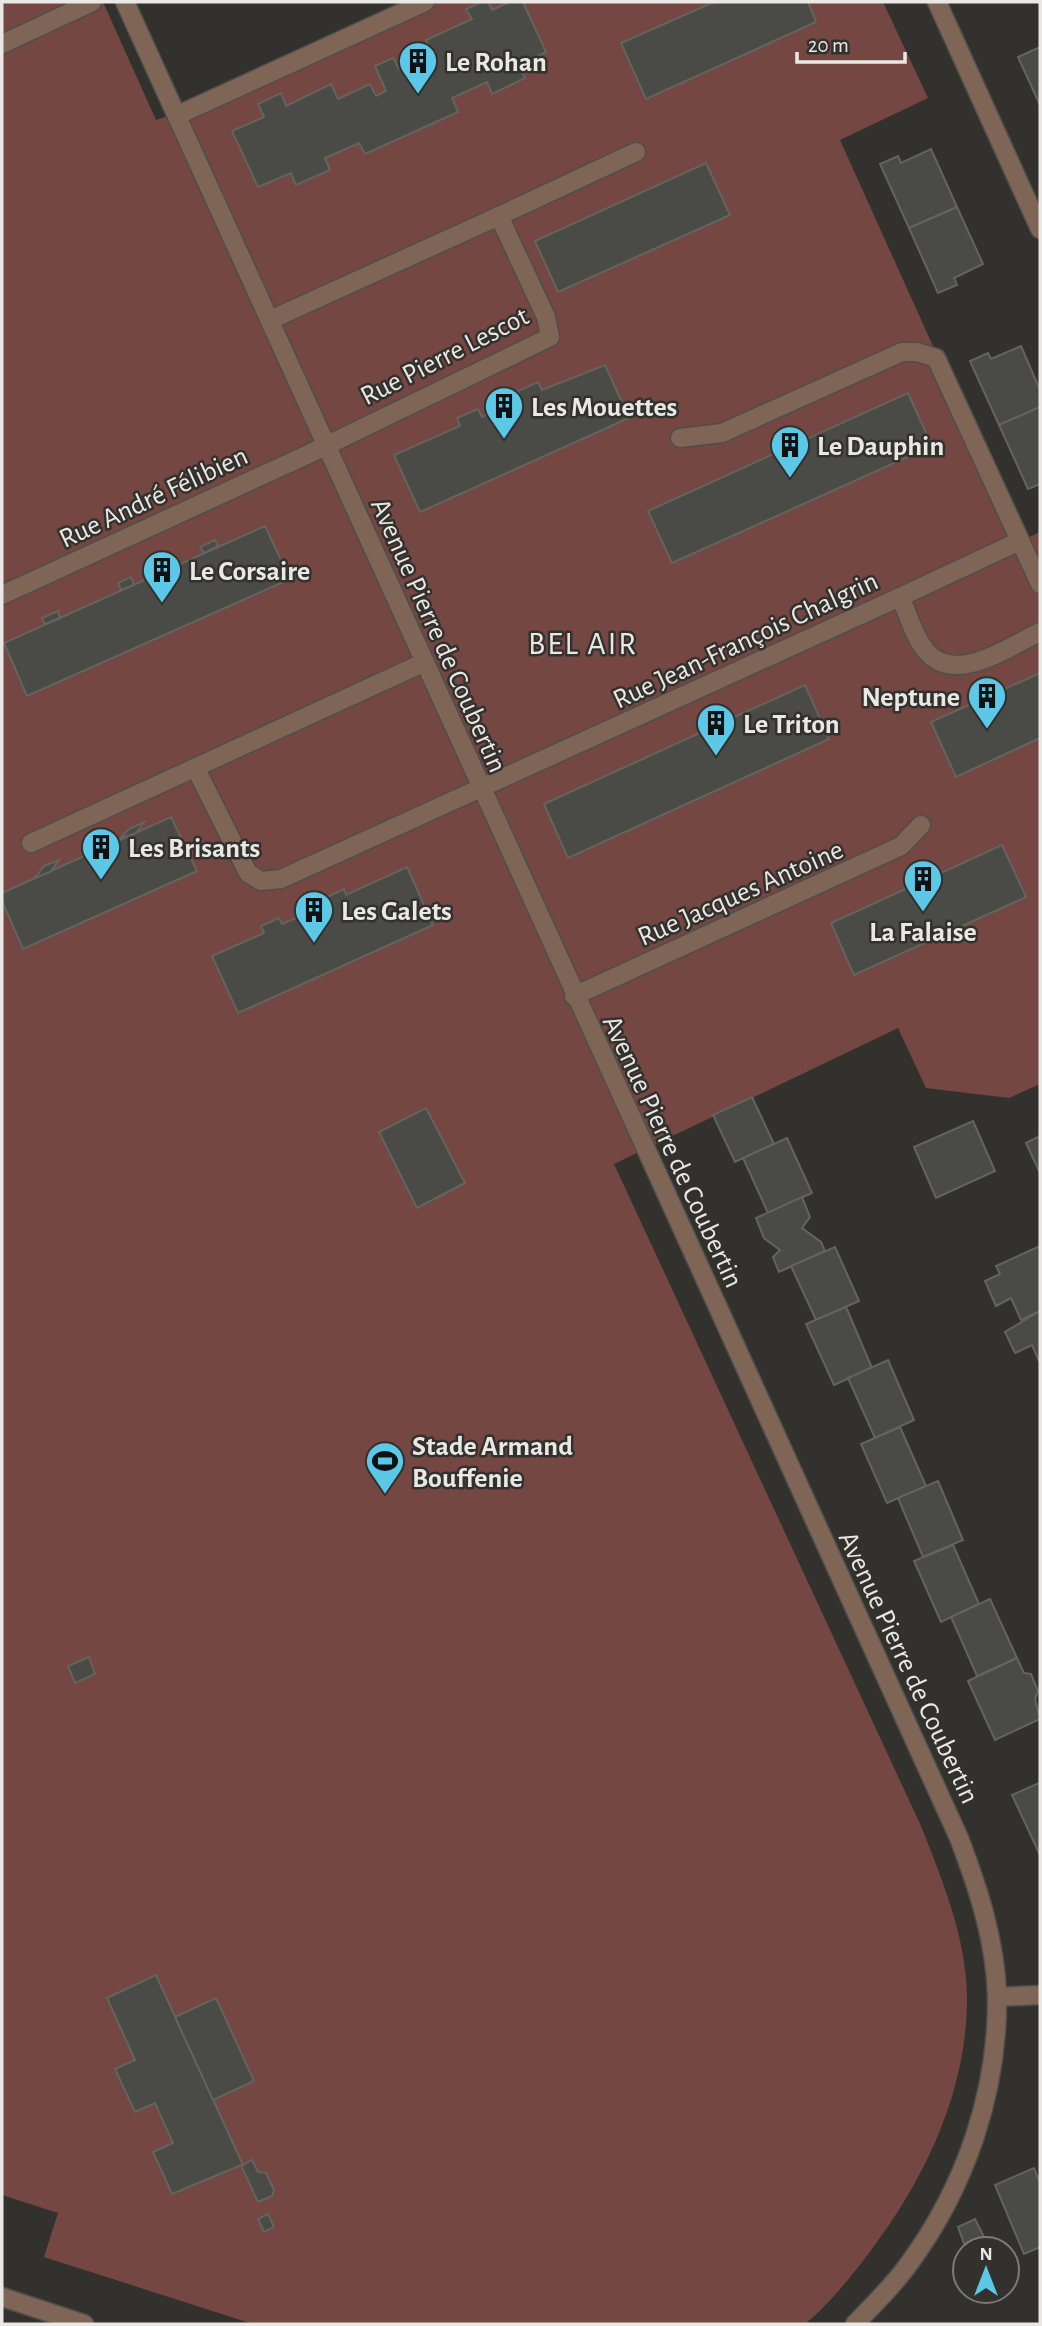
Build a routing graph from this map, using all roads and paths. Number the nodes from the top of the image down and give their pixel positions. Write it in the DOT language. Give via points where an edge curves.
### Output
graph roads {
  1 [pos="92,2"];
  2 [pos="125,2"];
  3 [pos="425,2"];
  4 [pos="944,4"];
  5 [pos="2,44"];
  6 [pos="178,115"];
  7 [pos="636,152"];
  8 [pos="499,216"];
  9 [pos="1040,229"];
  10 [pos="270,320"];
  11 [pos="680,438"];
  12 [pos="326,444"];
  13 [pos="1020,541"];
  14 [pos="1040,584"];
  15 [pos="2,595"];
  16 [pos="900,597"];
  17 [pos="1040,632"];
  18 [pos="425,662"];
  19 [pos="196,769"];
  20 [pos="481,789"];
  21 [pos="921,825"];
  22 [pos="31,843"];
  23 [pos="574,996"];
  24 [pos="1040,1995"];
  25 [pos="997,1997"];
  26 [pos="2,2297"];
  27 [pos="84,2324"];
  28 [pos="855,2324"];
  1 -- 5 [label="street"];
  2 -- 6 [label="street, Avenue Pierre de Coubertin"];
  3 -- 6 [label="street"];
  4 -- 9 [label="street"];
  6 -- 10 [label="street, Avenue Pierre de Coubertin"];
  7 -- 8 [label="street"];
  8 -- 10 [label="street"];
  8 -- 12 [label="street, Rue Pierre Lescot" via="546,317 550,337"];
  10 -- 12 [label="street, Avenue Pierre de Coubertin"];
  11 -- 13 [label="street" via="722,433 902,352 917,352 936,358"];
  12 -- 15 [label="street, Rue André Félibien"];
  12 -- 18 [label="street, Avenue Pierre de Coubertin"];
  13 -- 14 [label="street"];
  13 -- 16 [label="street"];
  16 -- 17 [label="street, Rue Jean-François Chalgrin" via="926,651 940,662 960,665 979,661"];
  16 -- 20 [label="street, Rue Jean-François Chalgrin"];
  18 -- 19 [label="street"];
  18 -- 20 [label="street, Avenue Pierre de Coubertin"];
  19 -- 20 [label="street, Rue Jean-François Chalgrin" via="248,873 261,881 281,880"];
  19 -- 22 [label="street"];
  20 -- 23 [label="street, Avenue Pierre de Coubertin"];
  21 -- 23 [label="street, Rue Jacques Antoine" via="901,846"];
  23 -- 25 [label="street, Avenue Pierre de Coubertin" via="959,1838 987,1923"];
  24 -- 25 [label="street"];
  25 -- 28 [label="street, Avenue Pierre de Coubertin" via="982,2119 967,2160 908,2264"];
  26 -- 27 [label="street"];
}
